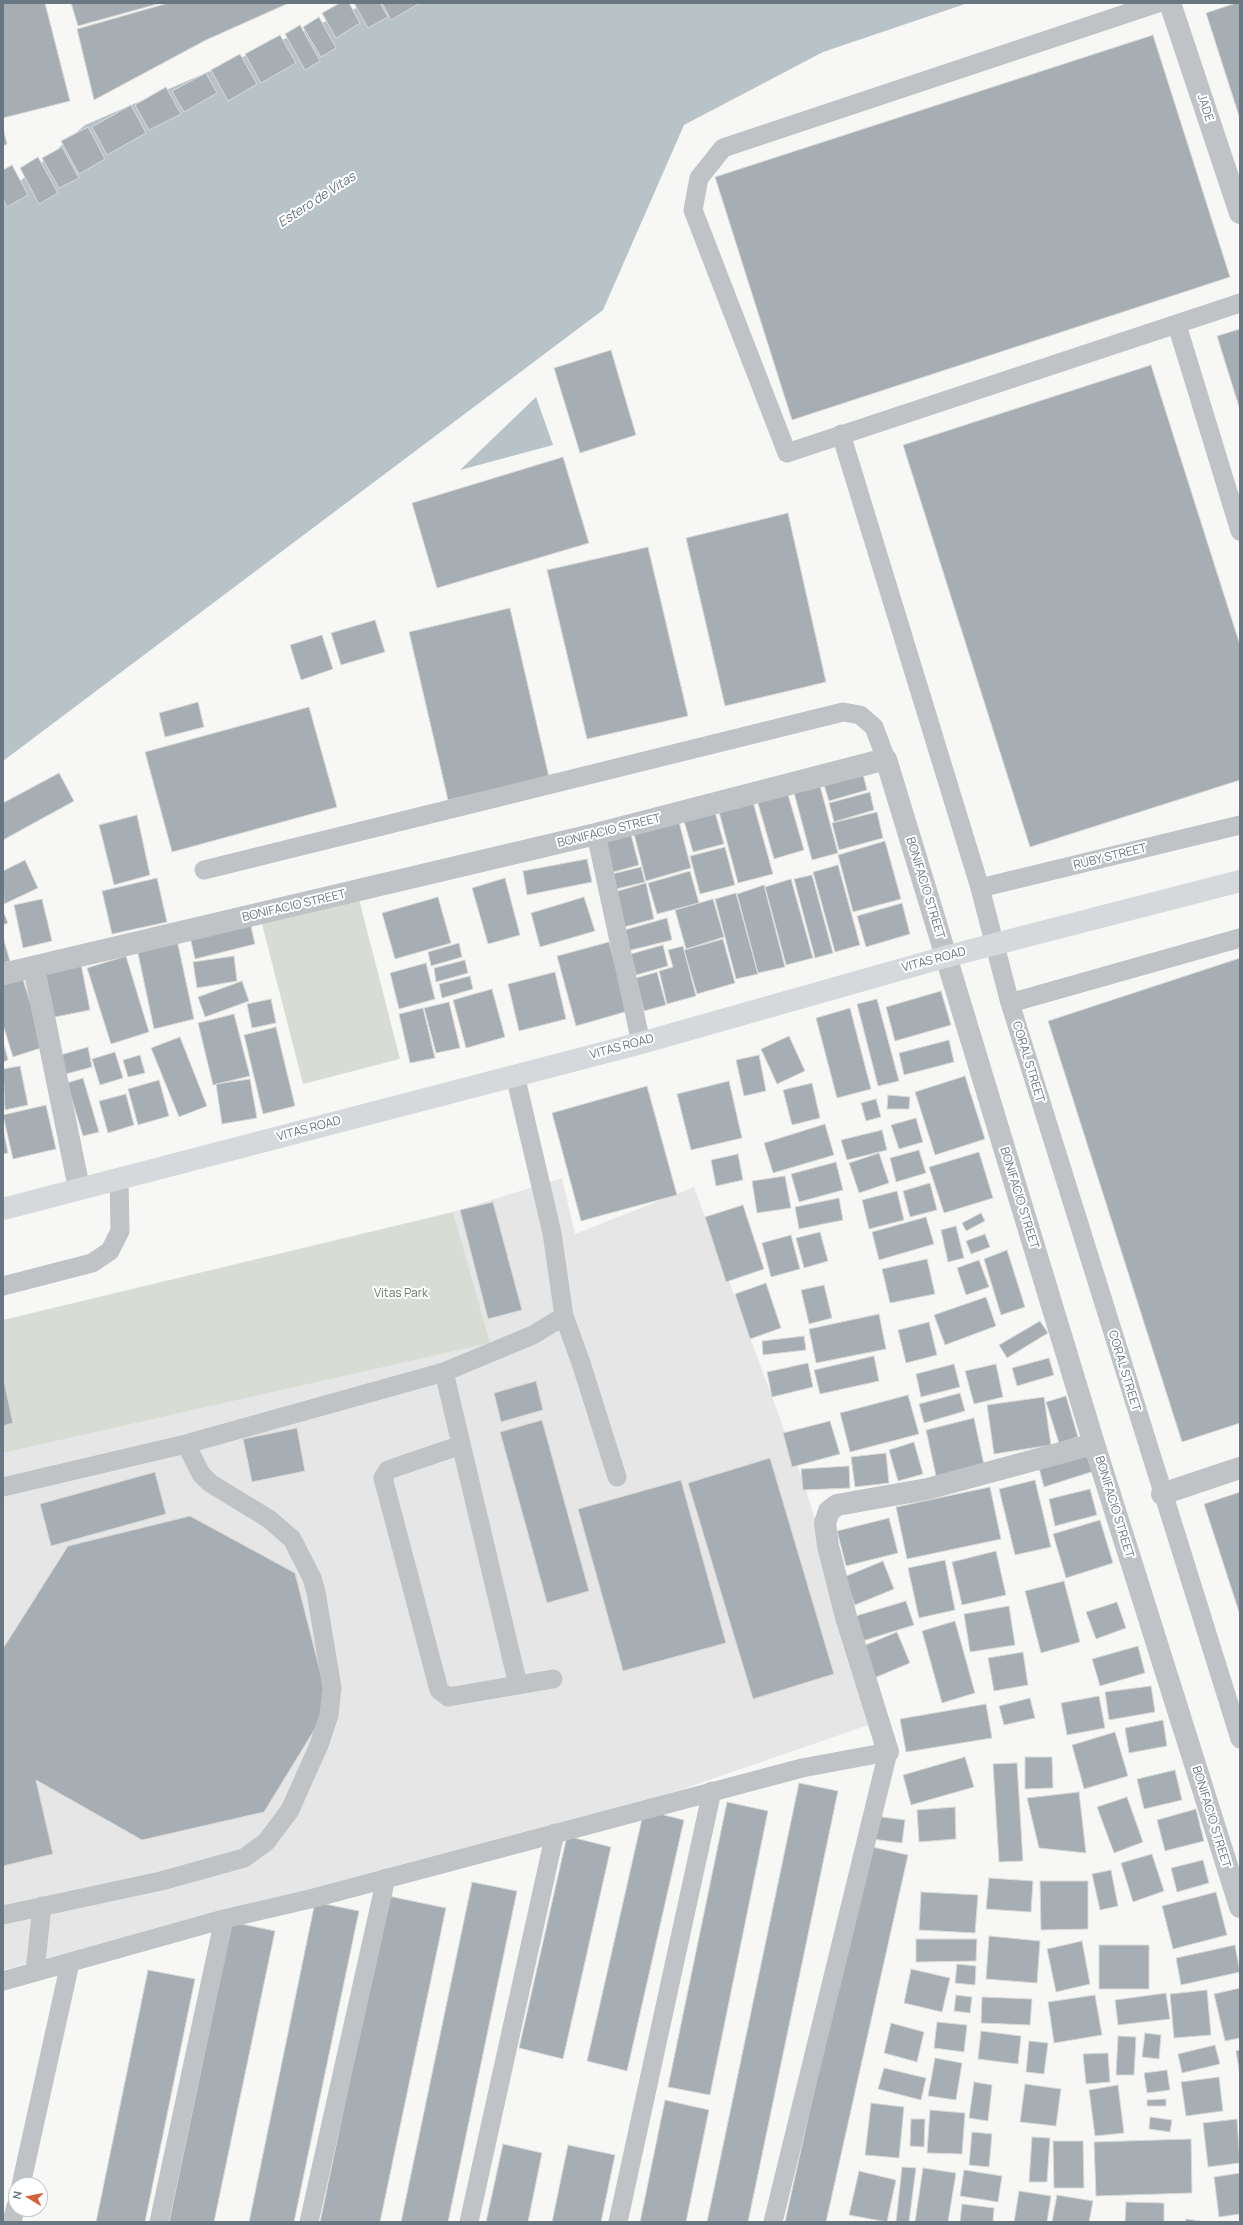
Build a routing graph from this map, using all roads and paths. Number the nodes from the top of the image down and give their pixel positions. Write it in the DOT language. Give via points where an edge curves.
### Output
graph roads {
  1 [pos="1158,3"];
  2 [pos="1170,3"];
  3 [pos="1240,213"];
  4 [pos="1240,303"];
  5 [pos="1177,325"];
  6 [pos="841,434"];
  7 [pos="1240,532"];
  8 [pos="886,759"];
  9 [pos="1240,825"];
  10 [pos="596,834"];
  11 [pos="204,870"];
  12 [pos="1240,881"];
  13 [pos="980,888"];
  14 [pos="1240,938"];
  15 [pos="994,944"];
  16 [pos="945,957"];
  17 [pos="34,968"];
  18 [pos="3,974"];
  19 [pos="1010,1003"];
  20 [pos="641,1043"];
  21 [pos="515,1075"];
  22 [pos="119,1178"];
  23 [pos="79,1188"];
  24 [pos="3,1209"];
  25 [pos="3,1286"];
  26 [pos="564,1316"];
  27 [pos="444,1372"];
  28 [pos="186,1444"];
  29 [pos="1094,1444"];
  30 [pos="461,1445"];
  31 [pos="1240,1468"];
  32 [pos="618,1477"];
  33 [pos="3,1487"];
  34 [pos="1162,1494"];
  35 [pos="553,1679"];
  36 [pos="518,1685"];
  37 [pos="1240,1739"];
  38 [pos="888,1752"];
  39 [pos="712,1791"];
  40 [pos="555,1833"];
  41 [pos="386,1878"];
  42 [pos="42,1906"];
  43 [pos="1240,1907"];
  44 [pos="3,1915"];
  45 [pos="224,1919"];
  46 [pos="70,1963"];
  47 [pos="35,1972"];
  48 [pos="3,1981"];
  49 [pos="23,2177"];
  50 [pos="159,2222"];
  51 [pos="309,2222"];
  52 [pos="469,2222"];
  53 [pos="618,2222"];
  54 [pos="774,2222"];
  1 -- 6 [label="lane" via="723,148 699,178 694,210 787,453"];
  2 -- 3 [label="street, JADE"];
  4 -- 5 [label="lane"];
  5 -- 6 [label="lane"];
  5 -- 7 [label="lane"];
  6 -- 13 [label="lane, CORAL STREET"];
  8 -- 10 [label="street, BONIFACIO STREET"];
  8 -- 11 [label="lane" via="874,727 860,715 843,712"];
  8 -- 16 [label="street, BONIFACIO STREET"];
  9 -- 13 [label="lane, RUBY STREET"];
  10 -- 17 [label="street, BONIFACIO STREET"];
  10 -- 20 [label="lane"];
  12 -- 15 [label="street, VITAS ROAD"];
  13 -- 15 [label="lane, CORAL STREET"];
  14 -- 19 [label="lane"];
  15 -- 16 [label="street, VITAS ROAD"];
  15 -- 19 [label="lane, CORAL STREET"];
  16 -- 20 [label="street, VITAS ROAD"];
  16 -- 29 [label="street, BONIFACIO STREET"];
  17 -- 18 [label="street, BONIFACIO STREET"];
  17 -- 23 [label="street"];
  19 -- 34 [label="lane, CORAL STREET"];
  20 -- 21 [label="street, VITAS ROAD"];
  21 -- 22 [label="street, VITAS ROAD"];
  21 -- 26 [label="lane" via="552,1233"];
  22 -- 23 [label="street, VITAS ROAD"];
  22 -- 25 [label="lane" via="120,1232 110,1251 92,1263"];
  23 -- 24 [label="street, VITAS ROAD"];
  26 -- 27 [label="lane" via="533,1335"];
  26 -- 32 [label="lane" via="582,1363"];
  27 -- 28 [label="lane"];
  27 -- 30 [label="lane"];
  28 -- 33 [label="lane"];
  28 -- 42 [label="lane" via="200,1474 210,1483 269,1519 292,1539 312,1578 332,1688 326,1723 290,1810 266,1842 244,1858 161,1881"];
  29 -- 38 [label="street" via="928,1489 837,1505 829,1511 825,1523 828,1546 846,1616"];
  29 -- 43 [label="street, BONIFACIO STREET"];
  30 -- 36 [label="lane"];
  30 -- 36 [label="lane" via="388,1470 382,1478 439,1690 448,1696"];
  31 -- 34 [label="street"];
  34 -- 37 [label="lane, CORAL STREET"];
  35 -- 36 [label="lane"];
  38 -- 39 [label="lane" via="802,1768"];
  38 -- 54 [label="lane"];
  39 -- 40 [label="lane"];
  39 -- 53 [label="lane"];
  40 -- 41 [label="lane"];
  40 -- 52 [label="lane"];
  41 -- 45 [label="lane"];
  41 -- 51 [label="lane"];
  42 -- 44 [label="lane"];
  42 -- 47 [label="lane"];
  45 -- 46 [label="lane"];
  45 -- 50 [label="lane"];
  46 -- 47 [label="lane"];
  46 -- 49 [label="lane"];
  47 -- 48 [label="lane"];
}
